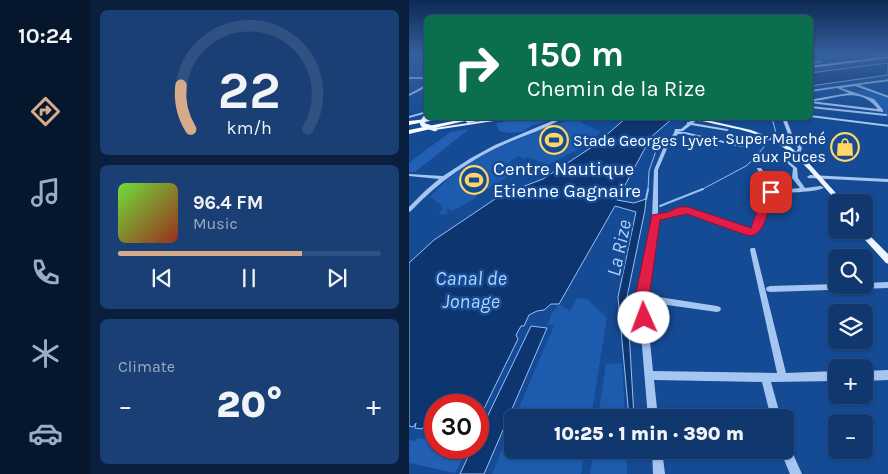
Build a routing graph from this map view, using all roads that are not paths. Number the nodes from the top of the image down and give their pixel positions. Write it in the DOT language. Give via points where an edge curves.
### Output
graph roads {
  1 [pos="409,78"];
  2 [pos="424,78"];
  3 [pos="888,80"];
  4 [pos="873,82"];
  5 [pos="888,84"];
  6 [pos="855,85"];
  7 [pos="424,87"];
  8 [pos="838,87"];
  9 [pos="813,91"];
  10 [pos="855,93"];
  11 [pos="409,95"];
  12 [pos="886,95"];
  13 [pos="813,100"];
  14 [pos="813,101"];
  15 [pos="813,107"];
  16 [pos="881,110"];
  17 [pos="813,116"];
  18 [pos="424,117"];
  19 [pos="887,117"];
  20 [pos="424,119"];
  21 [pos="441,120"];
  22 [pos="451,120"];
  23 [pos="463,120"];
  24 [pos="476,120"];
  25 [pos="485,120"];
  26 [pos="493,120"];
  27 [pos="558,120"];
  28 [pos="694,120"];
  29 [pos="704,120"];
  30 [pos="785,120"];
  31 [pos="689,123"];
  32 [pos="409,124"];
  33 [pos="452,126"];
  34 [pos="888,126"];
  35 [pos="424,129"];
  36 [pos="727,130"];
  37 [pos="741,130"];
  38 [pos="681,132"];
  39 [pos="753,135"];
  40 [pos="769,140"];
  41 [pos="757,142"];
  42 [pos="786,146"];
  43 [pos="800,148"];
  44 [pos="797,156"];
  45 [pos="787,160"];
  46 [pos="759,169"];
  47 [pos="409,175"];
  48 [pos="813,176"];
  49 [pos="444,178"];
  50 [pos="888,181"];
  51 [pos="821,188"];
  52 [pos="803,190"];
  53 [pos="775,191"];
  54 [pos="828,194"];
  55 [pos="830,194"];
  56 [pos="416,201"];
  57 [pos="409,203"];
  58 [pos="409,210"];
  59 [pos="655,217"];
  60 [pos="873,237"];
  61 [pos="868,239"];
  62 [pos="753,250"];
  63 [pos="888,253"];
  64 [pos="888,261"];
  65 [pos="888,285"];
  66 [pos="770,289"];
  67 [pos="642,298"];
  68 [pos="717,309"];
  69 [pos="649,375"];
  70 [pos="888,375"];
  71 [pos="828,376"];
  72 [pos="873,376"];
  73 [pos="765,377"];
  74 [pos="783,378"];
  75 [pos="652,409"];
  76 [pos="774,409"];
  77 [pos="658,459"];
  78 [pos="789,459"];
  79 [pos="659,474"];
  80 [pos="796,474"];
  1 -- 2 [label="street"];
  3 -- 4 [label="street"];
  4 -- 5 [label="street"];
  4 -- 6 [label="street"];
  6 -- 8 [label="street"];
  6 -- 12 [label="street"];
  7 -- 11 [label="street"];
  8 -- 9 [label="street"];
  8 -- 10 [label="street"];
  10 -- 13 [label="street"];
  10 -- 16 [label="street" via="873,100"];
  14 -- 16 [label="street"];
  15 -- 19 [label="street"];
  16 -- 19 [label="street"];
  17 -- 34 [label="street"];
  18 -- 32 [label="highway"];
  20 -- 33 [label="main road, bridge" via="423,125 435,129"];
  21 -- 32 [label="highway"];
  22 -- 32 [label="highway"];
  23 -- 35 [label="highway"];
  24 -- 35 [label="highway"];
  25 -- 33 [label="highway"];
  26 -- 33 [label="main road"];
  27 -- 49 [label="street" via="498,146"];
  28 -- 31 [label="street"];
  29 -- 37 [label="main road"];
  30 -- 43 [label="street"];
  31 -- 36 [label="street"];
  31 -- 38 [label="street"];
  32 -- 35 [label="highway"];
  37 -- 39 [label="main road"];
  37 -- 40 [label="main road"];
  38 -- 41 [label="street" via="741,146"];
  38 -- 59 [label="street" via="667,144 656,170"];
  39 -- 40 [label="main road"];
  39 -- 41 [label="street"];
  40 -- 41 [label="street"];
  40 -- 42 [label="main road"];
  40 -- 48 [label="main road"];
  42 -- 43 [label="street"];
  42 -- 44 [label="main road"];
  43 -- 44 [label="street"];
  44 -- 48 [label="main road"];
  45 -- 52 [label="street" via="795,168 795,178"];
  46 -- 53 [label="street"];
  47 -- 49 [label="street"];
  48 -- 50 [label="street"];
  48 -- 51 [label="main road"];
  48 -- 55 [label="main road"];
  49 -- 56 [label="street"];
  51 -- 52 [label="street"];
  51 -- 54 [label="main road"];
  52 -- 53 [label="street"];
  53 -- 59 [label="street" via="768,194 755,231 688,210"];
  56 -- 57 [label="street"];
  56 -- 58 [label="street"];
  59 -- 67 [label="street"];
  60 -- 63 [label="main road"];
  61 -- 64 [label="main road"];
  62 -- 74 [label="street"];
  65 -- 66 [label="street"];
  67 -- 68 [label="street"];
  67 -- 69 [label="street"];
  69 -- 73 [label="street"];
  69 -- 75 [label="street"];
  70 -- 72 [label="street"];
  71 -- 74 [label="street"];
  73 -- 74 [label="street"];
  73 -- 76 [label="street"];
  77 -- 79 [label="street"];
  78 -- 80 [label="street"];
}
